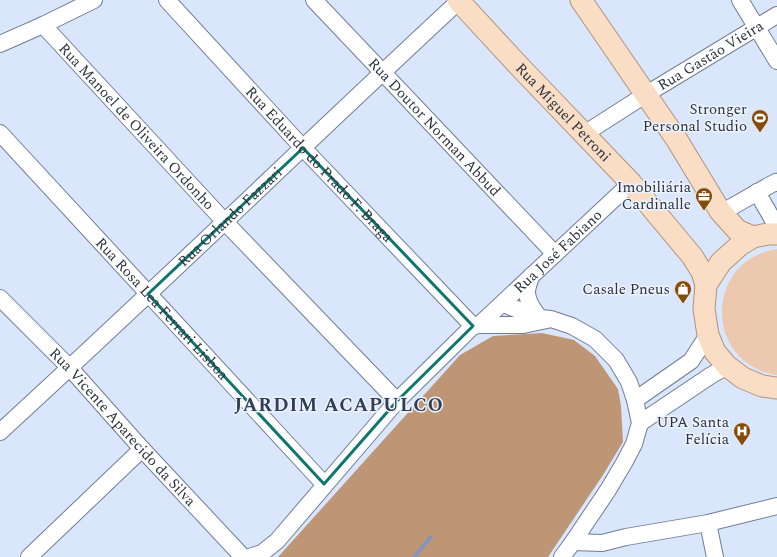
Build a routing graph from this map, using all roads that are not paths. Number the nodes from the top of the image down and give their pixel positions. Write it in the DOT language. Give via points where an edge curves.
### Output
graph roads {
  1 [pos="94,0"];
  2 [pos="167,0"];
  3 [pos="314,0"];
  4 [pos="459,0"];
  5 [pos="582,0"];
  6 [pos="740,0"];
  7 [pos="777,15"];
  8 [pos="43,25"];
  9 [pos="757,27"];
  10 [pos="0,44"];
  11 [pos="777,61"];
  12 [pos="382,72"];
  13 [pos="645,95"];
  14 [pos="0,133"];
  15 [pos="584,134"];
  16 [pos="303,148"];
  17 [pos="631,183"];
  18 [pos="769,190"];
  19 [pos="777,212"];
  20 [pos="721,213"];
  21 [pos="225,222"];
  22 [pos="777,227"];
  23 [pos="777,234"];
  24 [pos="753,237"];
  25 [pos="555,254"];
  26 [pos="531,276"];
  27 [pos="706,284"];
  28 [pos="148,294"];
  29 [pos="0,298"];
  30 [pos="503,304"];
  31 [pos="545,318"];
  32 [pos="476,326"];
  33 [pos="708,335"];
  34 [pos="727,366"];
  35 [pos="70,368"];
  36 [pos="776,389"];
  37 [pos="635,400"];
  38 [pos="397,401"];
  39 [pos="640,423"];
  40 [pos="0,432"];
  41 [pos="142,449"];
  42 [pos="324,484"];
  43 [pos="777,506"];
  44 [pos="708,523"];
  45 [pos="573,542"];
  46 [pos="604,550"];
  47 [pos="29,557"];
  48 [pos="243,557"];
  49 [pos="249,557"];
  50 [pos="562,557"];
  51 [pos="715,557"];
  1 -- 8 [label="street"];
  2 -- 16 [label="street, Rua Eduardo do Prado F. Braga"];
  3 -- 12 [label="street, Rua Doutor Norman Abbud"];
  4 -- 12 [label="street, Rua Orlando Fazzari"];
  4 -- 15 [label="main road, Rua Miguel Petroni"];
  5 -- 13 [label="main road"];
  6 -- 9 [label="street"];
  7 -- 9 [label="street, Rua Gastão Vieira"];
  8 -- 10 [label="street"];
  8 -- 21 [label="street, Rua Manoel de Oliveira Ordonho"];
  9 -- 11 [label="street"];
  9 -- 13 [label="street, Rua Gastão Vieira"];
  12 -- 16 [label="street, Rua Orlando Fazzari"];
  12 -- 25 [label="street, Rua Doutor Norman Abbud"];
  13 -- 15 [label="street, Rua Gastão Vieira"];
  13 -- 20 [label="main road" via="677,140"];
  14 -- 28 [label="street, Rua Rosa Lea Ferrari Lisboa"];
  15 -- 17 [label="main road, Rua Miguel Petroni"];
  16 -- 21 [label="street, Rua Orlando Fazzari"];
  16 -- 32 [label="street, Rua Eduardo do Prado F. Braga"];
  17 -- 25 [label="street, Rua José Fabiano"];
  17 -- 27 [label="main road, Rua Miguel Petroni" via="692,256"];
  18 -- 19 [label="street"];
  18 -- 20 [label="street"];
  18 -- 22 [label="street"];
  20 -- 24 [label="main road" via="737,230"];
  21 -- 28 [label="street, Rua Orlando Fazzari"];
  21 -- 38 [label="street, Rua Manoel de Oliveira Ordonho"];
  23 -- 24 [label="main road"];
  24 -- 27 [label="main road" via="721,262"];
  25 -- 26 [label="street, Rua José Fabiano"];
  26 -- 30 [label="street, Rua José Fabiano"];
  26 -- 31 [label="street" via="528,296 533,309"];
  27 -- 33 [label="main road" via="704,309"];
  28 -- 35 [label="street, Rua Orlando Fazzari"];
  28 -- 42 [label="street, Rua Rosa Lea Ferrari Lisboa"];
  29 -- 35 [label="street, Rua Vicente Aparecido da Silva"];
  30 -- 31 [label="street"];
  30 -- 32 [label="street, Rua José Fabiano"];
  31 -- 32 [label="street" via="523,325"];
  31 -- 37 [label="street" via="572,326 595,339 616,360 629,382"];
  32 -- 38 [label="street, Rua José Fabiano"];
  33 -- 34 [label="main road" via="715,352"];
  33 -- 37 [label="street" via="691,361"];
  34 -- 36 [label="main road" via="743,378"];
  34 -- 39 [label="street"];
  35 -- 40 [label="street, Rua Orlando Fazzari"];
  35 -- 41 [label="street, Rua Vicente Aparecido da Silva"];
  37 -- 39 [label="street"];
  38 -- 42 [label="street, Rua José Fabiano"];
  39 -- 45 [label="street" via="634,444 624,463"];
  41 -- 47 [label="street"];
  41 -- 48 [label="street, Rua Vicente Aparecido da Silva"];
  42 -- 49 [label="street, Rua José Fabiano" via="277,540 262,552"];
  43 -- 44 [label="street"];
  44 -- 46 [label="street" via="626,537"];
  44 -- 51 [label="street"];
  45 -- 46 [label="street"];
  45 -- 50 [label="street"];
}
